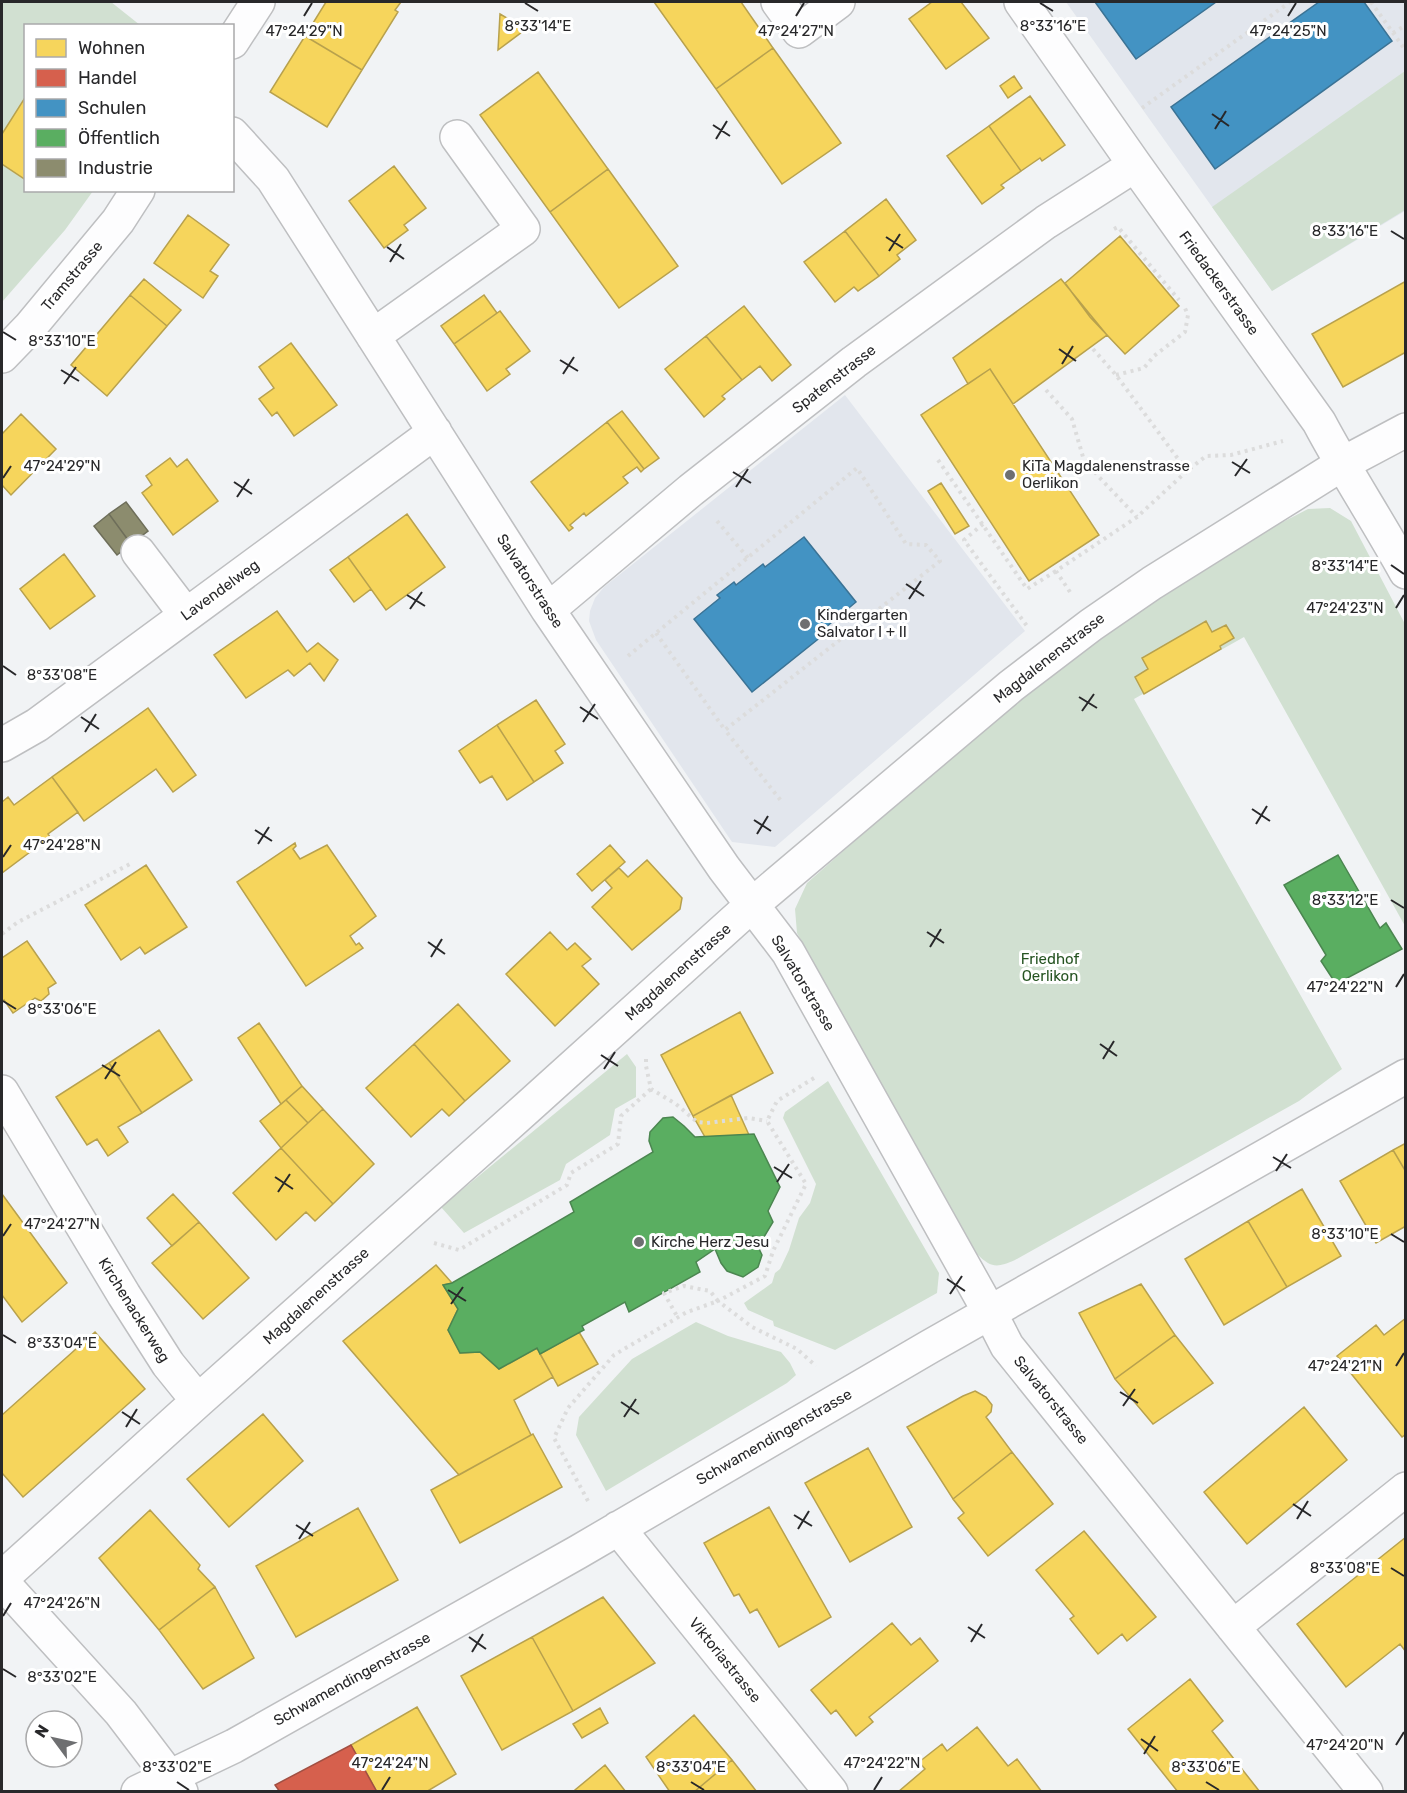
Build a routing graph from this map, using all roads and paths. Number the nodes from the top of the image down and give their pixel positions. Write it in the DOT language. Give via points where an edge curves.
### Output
graph roads {
  1 [pos="258,2"];
  2 [pos="778,2"];
  3 [pos="838,2"];
  4 [pos="1021,2"];
  5 [pos="1290,2"];
  6 [pos="1371,2"];
  7 [pos="1406,25"];
  8 [pos="1393,33"];
  9 [pos="234,39"];
  10 [pos="1406,51"];
  11 [pos="1138,111"];
  12 [pos="234,136"];
  13 [pos="457,137"];
  14 [pos="1135,165"];
  15 [pos="137,192"];
  16 [pos="1107,232"];
  17 [pos="373,336"];
  18 [pos="1093,349"];
  19 [pos="2,356"];
  20 [pos="1116,375"];
  21 [pos="1046,390"];
  22 [pos="1406,430"];
  23 [pos="435,432"];
  24 [pos="1284,441"];
  25 [pos="938,460"];
  26 [pos="1342,464"];
  27 [pos="1187,471"];
  28 [pos="691,490"];
  29 [pos="1137,517"];
  30 [pos="982,524"];
  31 [pos="138,552"];
  32 [pos="748,558"];
  33 [pos="1056,571"];
  34 [pos="1406,572"];
  35 [pos="1069,591"];
  36 [pos="548,610"];
  37 [pos="186,615"];
  38 [pos="656,633"];
  39 [pos="1034,635"];
  40 [pos="597,682"];
  41 [pos="725,730"];
  42 [pos="2,745"];
  43 [pos="782,802"];
  44 [pos="130,864"];
  45 [pos="753,904"];
  46 [pos="2,934"];
  47 [pos="646,1059"];
  48 [pos="823,1072"];
  49 [pos="1406,1076"];
  50 [pos="651,1089"];
  51 [pos="2,1092"];
  52 [pos="767,1121"];
  53 [pos="431,1242"];
  54 [pos="718,1301"];
  55 [pos="990,1312"];
  56 [pos="678,1318"];
  57 [pos="824,1372"];
  58 [pos="198,1401"];
  59 [pos="1406,1489"];
  60 [pos="591,1507"];
  61 [pos="618,1528"];
  62 [pos="2,1580"];
  63 [pos="1233,1627"];
  64 [pos="176,1784"];
  65 [pos="138,1791"];
  66 [pos="831,1791"];
  67 [pos="1366,1791"];
  1 -- 9 [label="street"];
  2 -- 3 [label="street" via="799,30"];
  4 -- 14 [label="street, Friedackerstrasse"];
  5 -- 11 [label="path"];
  6 -- 8 [label="path"];
  7 -- 8 [label="path"];
  8 -- 10 [label="path"];
  12 -- 17 [label="street, Salvatorstrasse" via="273,179"];
  13 -- 17 [label="street" via="523,229"];
  14 -- 26 [label="street, Friedackerstrasse" via="1320,422"];
  14 -- 28 [label="street, Spatenstrasse" via="1046,222 854,362"];
  15 -- 19 [label="street, Tramstrasse" via="118,221"];
  16 -- 20 [label="path" via="1118,227 1188,315 1185,332 1144,368"];
  17 -- 23 [label="street, Salvatorstrasse"];
  18 -- 20 [label="path"];
  20 -- 27 [label="path"];
  21 -- 29 [label="path" via="1072,419 1083,457"];
  22 -- 26 [label="street, Magdalenenstrasse"];
  23 -- 36 [label="street, Salvatorstrasse"];
  23 -- 37 [label="street, Lavendelweg"];
  24 -- 27 [label="path" via="1231,455 1206,456"];
  25 -- 30 [label="path"];
  26 -- 34 [label="street, Friedackerstrasse"];
  26 -- 45 [label="street, Magdalenenstrasse" via="1091,624 1011,686"];
  27 -- 29 [label="path"];
  28 -- 32 [label="path"];
  28 -- 36 [label="street, Spatenstrasse"];
  29 -- 33 [label="path"];
  30 -- 33 [label="path" via="1027,589"];
  30 -- 39 [label="path" via="964,540"];
  31 -- 37 [label="street"];
  32 -- 38 [label="path"];
  32 -- 41 [label="path" via="857,468 906,544 926,545 940,561"];
  33 -- 35 [label="path"];
  36 -- 40 [label="street, Salvatorstrasse"];
  37 -- 42 [label="street, Lavendelweg" via="37,724"];
  38 -- 40 [label="path"];
  38 -- 41 [label="path"];
  40 -- 45 [label="street, Salvatorstrasse" via="724,868"];
  41 -- 43 [label="path"];
  44 -- 46 [label="path"];
  45 -- 55 [label="street, Salvatorstrasse" via="788,952"];
  45 -- 58 [label="street, Magdalenenstrasse"];
  47 -- 50 [label="path"];
  48 -- 52 [label="path" via="777,1101"];
  49 -- 55 [label="street, Schwamendingenstrasse"];
  50 -- 52 [label="path" via="697,1122 748,1118"];
  50 -- 53 [label="path" via="621,1116 618,1144 571,1173 567,1185 459,1250"];
  51 -- 58 [label="street, Kirchenackerweg" via="168,1364"];
  52 -- 54 [label="path" via="806,1184 765,1276"];
  54 -- 56 [label="path"];
  54 -- 56 [label="path" via="710,1291 684,1286 664,1293"];
  54 -- 57 [label="path" via="752,1327 796,1349"];
  55 -- 61 [label="street, Schwamendingenstrasse"];
  55 -- 63 [label="street, Salvatorstrasse" via="1007,1346"];
  56 -- 60 [label="path" via="614,1355 568,1408 554,1438"];
  58 -- 62 [label="street, Magdalenenstrasse"];
  59 -- 63 [label="street"];
  61 -- 64 [label="street, Schwamendingenstrasse" via="234,1746"];
  61 -- 66 [label="street, Viktoriastrasse"];
  62 -- 64 [label="street" via="121,1713"];
  63 -- 67 [label="street, Salvatorstrasse"];
  64 -- 65 [label="street, Schwamendingenstrasse"];
}
